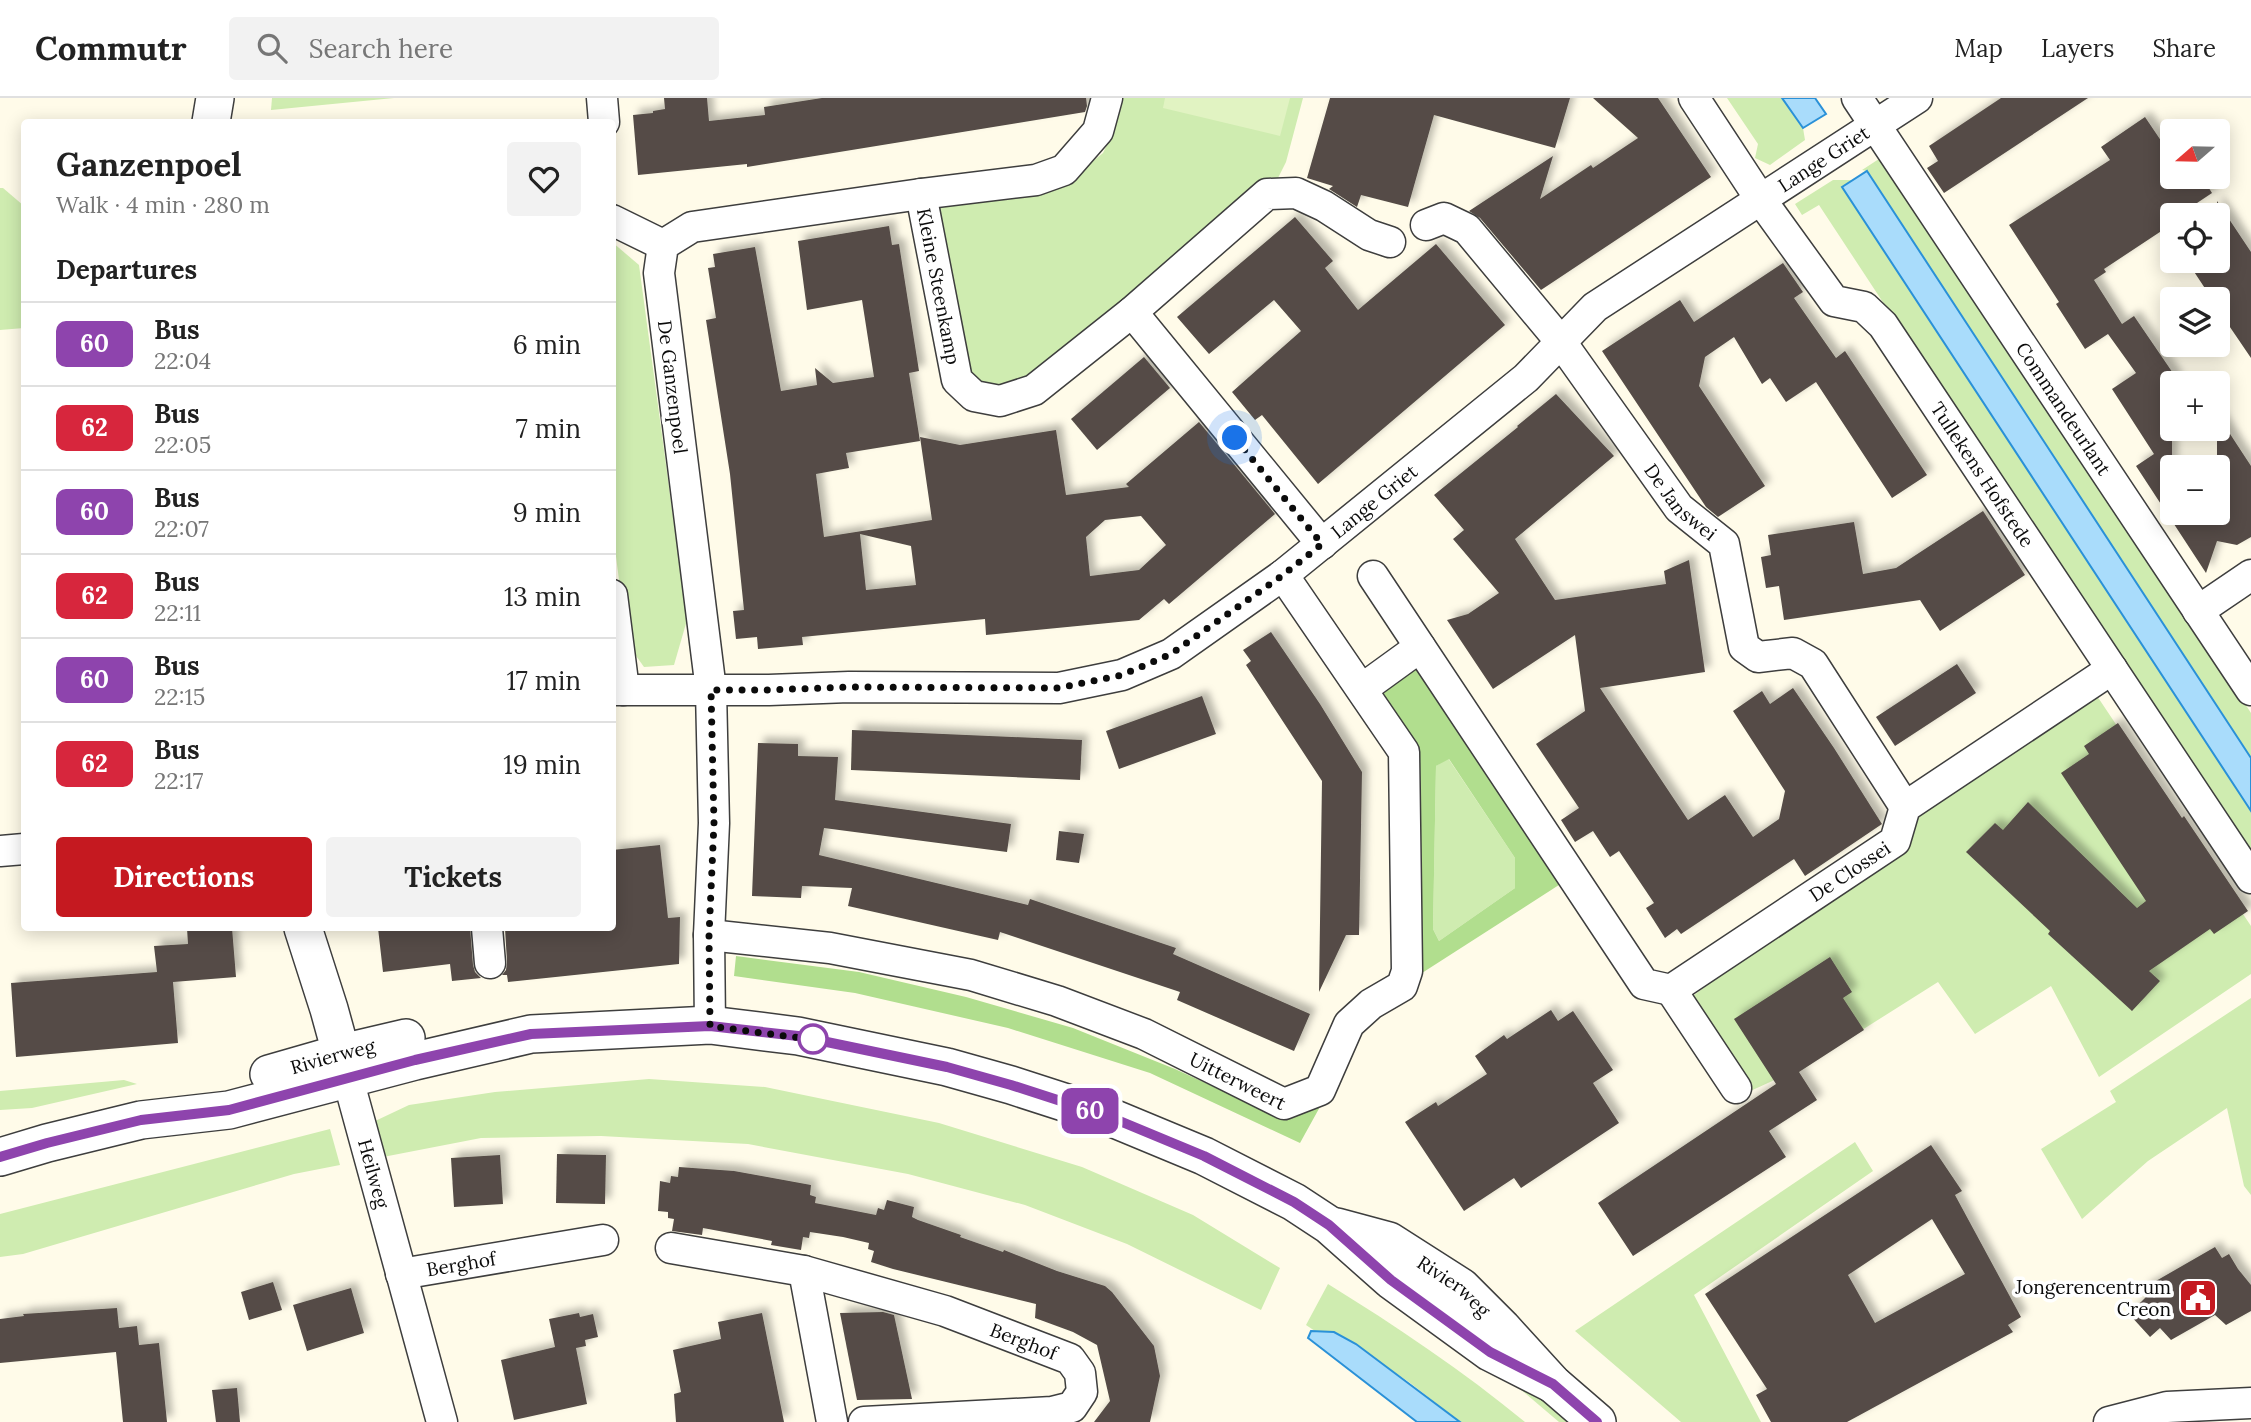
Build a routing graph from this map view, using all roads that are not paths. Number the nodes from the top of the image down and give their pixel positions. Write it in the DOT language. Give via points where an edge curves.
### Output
graph roads {
  1 [pos="215,98"];
  2 [pos="602,98"];
  3 [pos="1107,98"];
  4 [pos="1694,98"];
  5 [pos="1857,98"];
  6 [pos="1917,98"];
  7 [pos="212,119"];
  8 [pos="604,119"];
  9 [pos="1876,126"];
  10 [pos="921,194"];
  11 [pos="1761,200"];
  12 [pos="616,222"];
  13 [pos="1426,225"];
  14 [pos="1390,242"];
  15 [pos="663,245"];
  16 [pos="1132,312"];
  17 [pos="1561,342"];
  18 [pos="1322,544"];
  19 [pos="1283,575"];
  20 [pos="2251,575"];
  21 [pos="1373,576"];
  22 [pos="2198,611"];
  23 [pos="1420,647"];
  24 [pos="616,658"];
  25 [pos="2112,669"];
  26 [pos="1362,689"];
  27 [pos="618,690"];
  28 [pos="711,690"];
  29 [pos="2251,690"];
  30 [pos="1905,807"];
  31 [pos="21,849"];
  32 [pos="0,851"];
  33 [pos="2251,878"];
  34 [pos="304,931"];
  35 [pos="486,931"];
  36 [pos="709,935"];
  37 [pos="490,963"];
  38 [pos="1671,989"];
  39 [pos="710,1026"];
  40 [pos="345,1066"];
  41 [pos="1736,1088"];
  42 [pos="47,1143"];
  43 [pos="0,1144"];
  44 [pos="0,1157"];
  45 [pos="603,1240"];
  46 [pos="671,1248"];
  47 [pos="804,1271"];
  48 [pos="401,1274"];
  49 [pos="2251,1403"];
  50 [pos="442,1422"];
  51 [pos="832,1422"];
  52 [pos="864,1422"];
  53 [pos="1597,1422"];
  54 [pos="2109,1422"];
  1 -- 7 [label="street"];
  2 -- 8 [label="street"];
  3 -- 10 [label="street" via="1098,131 1064,170 1036,180"];
  4 -- 11 [label="street, Tullekens Hofstede"];
  5 -- 9 [label="street, Commandeurlant"];
  6 -- 9 [label="street, Lange Griet"];
  9 -- 11 [label="street, Lange Griet"];
  9 -- 22 [label="street, Commandeurlant"];
  10 -- 15 [label="street" via="692,228"];
  10 -- 16 [label="street, Kleine Steenkamp" via="957,380 974,396 1000,401 1034,390"];
  11 -- 17 [label="street, Lange Griet" via="1595,307"];
  11 -- 25 [label="street, Tullekens Hofstede" via="1833,301 1864,307 1883,325"];
  12 -- 15 [label="street"];
  13 -- 17 [label="street" via="1444,218 1466,229"];
  14 -- 16 [label="street, Kleine Steenkamp" via="1368,235 1296,193 1267,194 1247,200"];
  15 -- 28 [label="street, De Ganzenpoel" via="659,273"];
  16 -- 18 [label="street"];
  17 -- 18 [label="street, Lange Griet" via="1526,378"];
  17 -- 30 [label="street, De Janswei" via="1679,508 1724,544 1744,647 1758,657 1794,653 1813,664"];
  18 -- 19 [label="street, Lange Griet"];
  19 -- 26 [label="street, Uitterweert"];
  19 -- 28 [label="street, Lange Griet" via="1171,654 1122,675 1059,688"];
  20 -- 22 [label="street"];
  21 -- 23 [label="street"];
  22 -- 29 [label="street, Commandeurlant"];
  23 -- 26 [label="street"];
  23 -- 38 [label="street" via="1644,984"];
  24 -- 27 [label="street"];
  25 -- 30 [label="street"];
  25 -- 33 [label="street, Tullekens Hofstede"];
  26 -- 36 [label="street, Uitterweert" via="1404,752 1407,971 1402,986 1349,1024 1320,1090 1284,1104 1144,1034 971,975 830,948"];
  27 -- 28 [label="street, Lange Griet"];
  28 -- 36 [label="street, De Ganzenpoel" via="714,823"];
  30 -- 38 [label="street, De Clossei" via="1895,841"];
  31 -- 32 [label="street"];
  34 -- 40 [label="street, Heilweg"];
  35 -- 37 [label="street"];
  36 -- 39 [label="street, De Ganzenpoel"];
  38 -- 41 [label="street"];
  39 -- 40 [label="street, Rivierweg" via="531,1034 479,1026 456,1029"];
  39 -- 53 [label="street, Rivierweg" via="798,1036 947,1067 1110,1117 1204,1156 1329,1225 1391,1280 1490,1352 1553,1384"];
  40 -- 42 [label="street, Rivierweg" via="239,1083 141,1120"];
  40 -- 48 [label="street, Heilweg"];
  42 -- 43 [label="street, Rivierweg"];
  42 -- 44 [label="street, Rivierweg"];
  45 -- 48 [label="street, Berghof"];
  46 -- 47 [label="street, Berghof"];
  47 -- 51 [label="street"];
  47 -- 52 [label="street, Berghof" via="945,1311 1043,1347 1070,1359 1080,1373 1082,1392 1072,1407 1052,1412"];
  48 -- 50 [label="street, Heilweg"];
  49 -- 54 [label="street" via="2167,1407"];
}
